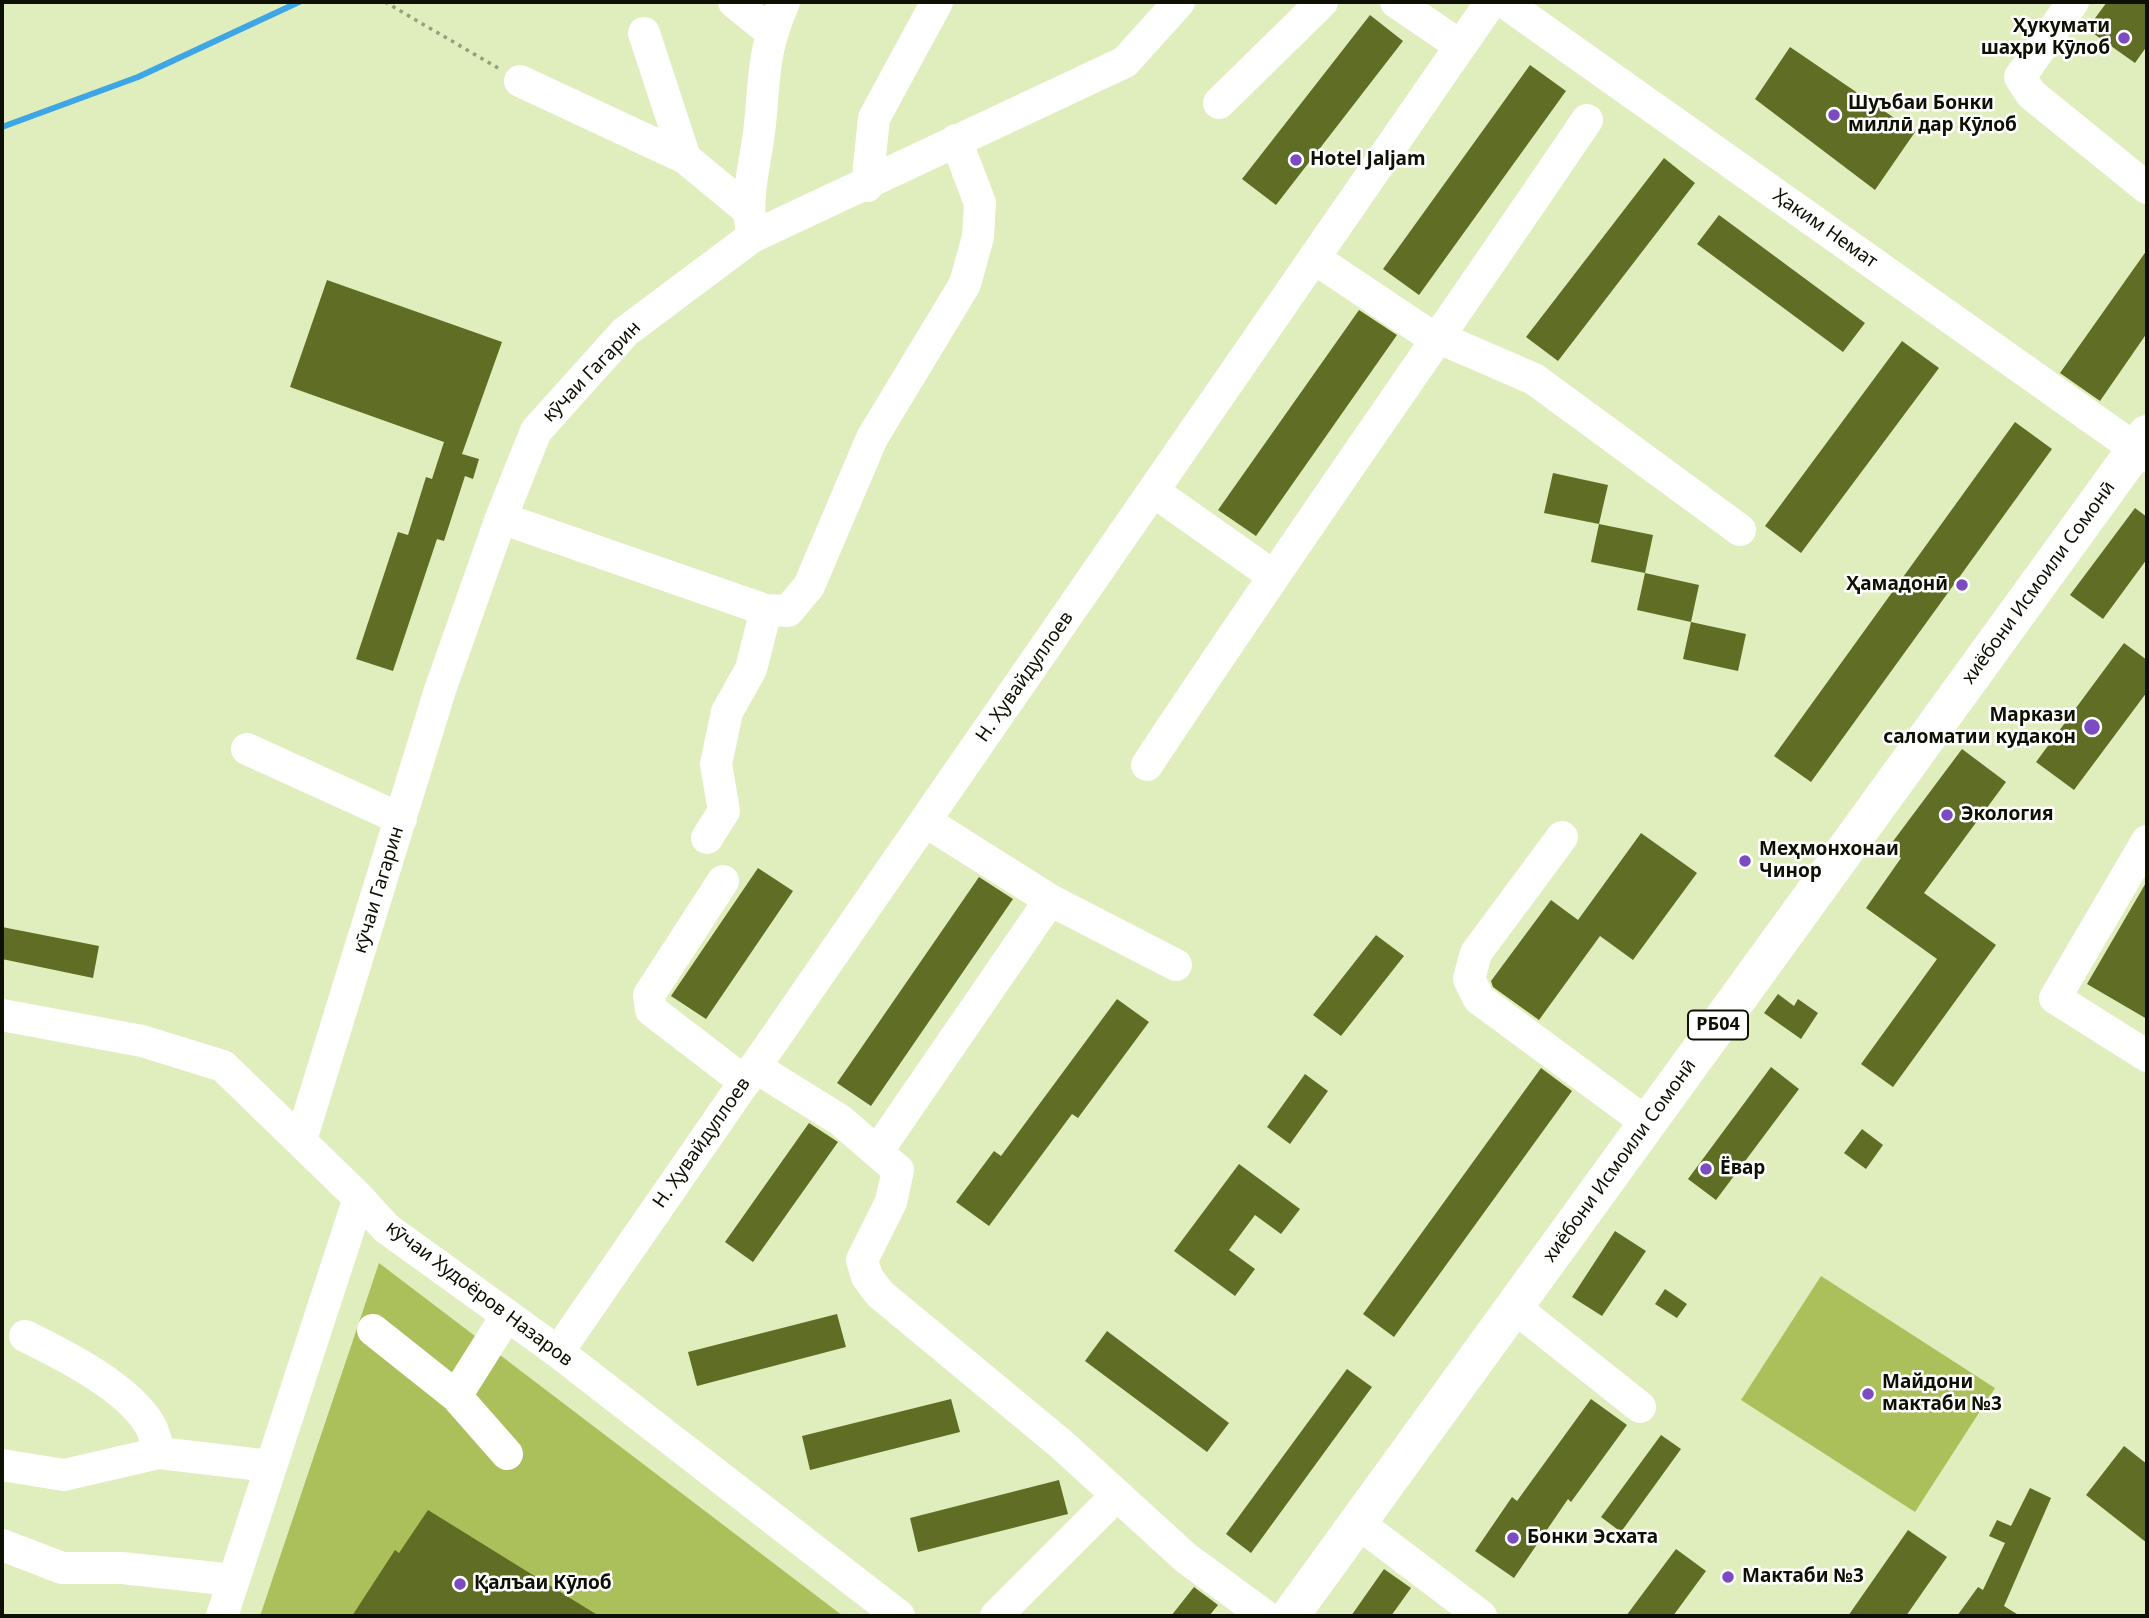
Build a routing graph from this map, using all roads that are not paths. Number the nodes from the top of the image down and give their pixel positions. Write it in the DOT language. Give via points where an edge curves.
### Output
graph roads {
  1 [pos="734,2"];
  2 [pos="784,2"];
  3 [pos="937,2"];
  4 [pos="1179,2"];
  5 [pos="1322,2"];
  6 [pos="1396,2"];
  7 [pos="1491,2"];
  8 [pos="1504,2"];
  9 [pos="2073,2"];
  10 [pos="771,32"];
  11 [pos="644,33"];
  12 [pos="1459,45"];
  13 [pos="520,81"];
  14 [pos="1219,103"];
  15 [pos="1587,120"];
  16 [pos="956,140"];
  17 [pos="685,158"];
  18 [pos="867,186"];
  19 [pos="2147,188"];
  20 [pos="750,223"];
  21 [pos="1314,258"];
  22 [pos="1439,338"];
  23 [pos="2144,447"];
  24 [pos="1153,491"];
  25 [pos="501,519"];
  26 [pos="1741,530"];
  27 [pos="1272,575"];
  28 [pos="765,610"];
  29 [pos="247,749"];
  30 [pos="1147,765"];
  31 [pos="401,819"];
  32 [pos="925,821"];
  33 [pos="1562,837"];
  34 [pos="707,838"];
  35 [pos="2147,841"];
  36 [pos="723,881"];
  37 [pos="1050,900"];
  38 [pos="1176,965"];
  39 [pos="2,1015"];
  40 [pos="2147,1056"];
  41 [pos="750,1074"];
  42 [pos="1647,1124"];
  43 [pos="301,1140"];
  44 [pos="877,1152"];
  45 [pos="359,1198"];
  46 [pos="1514,1307"];
  47 [pos="507,1315"];
  48 [pos="373,1330"];
  49 [pos="25,1336"];
  50 [pos="558,1352"];
  51 [pos="456,1396"];
  52 [pos="1640,1407"];
  53 [pos="159,1453"];
  54 [pos="507,1454"];
  55 [pos="2,1465"];
  56 [pos="270,1466"];
  57 [pos="1118,1495"];
  58 [pos="1358,1522"];
  59 [pos="2,1545"];
  60 [pos="233,1580"];
  61 [pos="222,1616"];
  62 [pos="899,1616"];
  63 [pos="996,1616"];
  64 [pos="1265,1616"];
  65 [pos="1290,1616"];
  66 [pos="1481,1616"];
  1 -- 10 [label="street"];
  2 -- 10 [label="street"];
  3 -- 18 [label="street" via="874,118"];
  4 -- 16 [label="street, кӯчаи Гагарин" via="1125,62"];
  5 -- 14 [label="street"];
  6 -- 12 [label="street"];
  7 -- 12 [label="street, Н. Ҳувайдуллоев"];
  8 -- 23 [label="street, Ҳаким Немат"];
  9 -- 19 [label="street" via="2020,77 2031,94"];
  10 -- 20 [label="street" via="762,71"];
  11 -- 17 [label="street"];
  12 -- 21 [label="street, Н. Ҳувайдуллоев"];
  13 -- 17 [label="street"];
  15 -- 22 [label="street"];
  16 -- 18 [label="street, кӯчаи Гагарин"];
  16 -- 28 [label="street" via="980,203 978,237 965,284 872,438 809,586 788,611"];
  17 -- 20 [label="street"];
  18 -- 20 [label="street, кӯчаи Гагарин"];
  20 -- 25 [label="street, кӯчаи Гагарин" via="625,332 536,431"];
  21 -- 22 [label="street"];
  21 -- 24 [label="street, Н. Ҳувайдуллоев"];
  22 -- 26 [label="street" via="1535,379"];
  22 -- 27 [label="street"];
  23 -- 42 [label="main road, хиёбони Исмоили Сомонӣ / РБ04"];
  24 -- 27 [label="street"];
  24 -- 32 [label="street, Н. Ҳувайдуллоев"];
  25 -- 28 [label="street"];
  25 -- 31 [label="street, кӯчаи Гагарин" via="440,690"];
  27 -- 30 [label="street"];
  28 -- 34 [label="street" via="751,669 727,712 716,764 724,811"];
  29 -- 31 [label="street"];
  31 -- 43 [label="street, кӯчаи Гагарин"];
  32 -- 37 [label="street"];
  32 -- 41 [label="street, Н. Ҳувайдуллоев"];
  33 -- 42 [label="street" via="1476,953 1469,979 1479,999"];
  35 -- 40 [label="street" via="2055,998"];
  36 -- 41 [label="street" via="649,995 651,1010"];
  37 -- 38 [label="street"];
  37 -- 44 [label="street"];
  39 -- 43 [label="street, кӯчаи Худоёров Назаров" via="142,1041 223,1066"];
  41 -- 44 [label="street" via="840,1120"];
  41 -- 50 [label="street, Н. Ҳувайдуллоев"];
  42 -- 46 [label="main road, хиёбони Исмоили Сомонӣ / РБ04"];
  43 -- 45 [label="street, кӯчаи Худоёров Назаров"];
  44 -- 57 [label="street" via="898,1170 891,1202 862,1260 867,1277 880,1294"];
  45 -- 47 [label="street, кӯчаи Худоёров Назаров" via="386,1228"];
  45 -- 56 [label="street"];
  46 -- 52 [label="street"];
  46 -- 58 [label="main road, хиёбони Исмоили Сомонӣ / РБ04"];
  47 -- 50 [label="street, кӯчаи Худоёров Назаров"];
  47 -- 51 [label="street"];
  48 -- 51 [label="street"];
  49 -- 53 [label="street" via="82,1364 132,1402 151,1427"];
  50 -- 62 [label="street, кӯчаи Худоёров Назаров"];
  51 -- 54 [label="street"];
  53 -- 55 [label="street" via="64,1475"];
  53 -- 56 [label="street"];
  56 -- 60 [label="street"];
  57 -- 63 [label="street"];
  57 -- 64 [label="street" via="1186,1558"];
  58 -- 65 [label="main road, хиёбони Исмоили Сомонӣ / РБ04"];
  58 -- 66 [label="street"];
  59 -- 60 [label="street" via="62,1568 122,1568"];
  60 -- 61 [label="street"];
}
